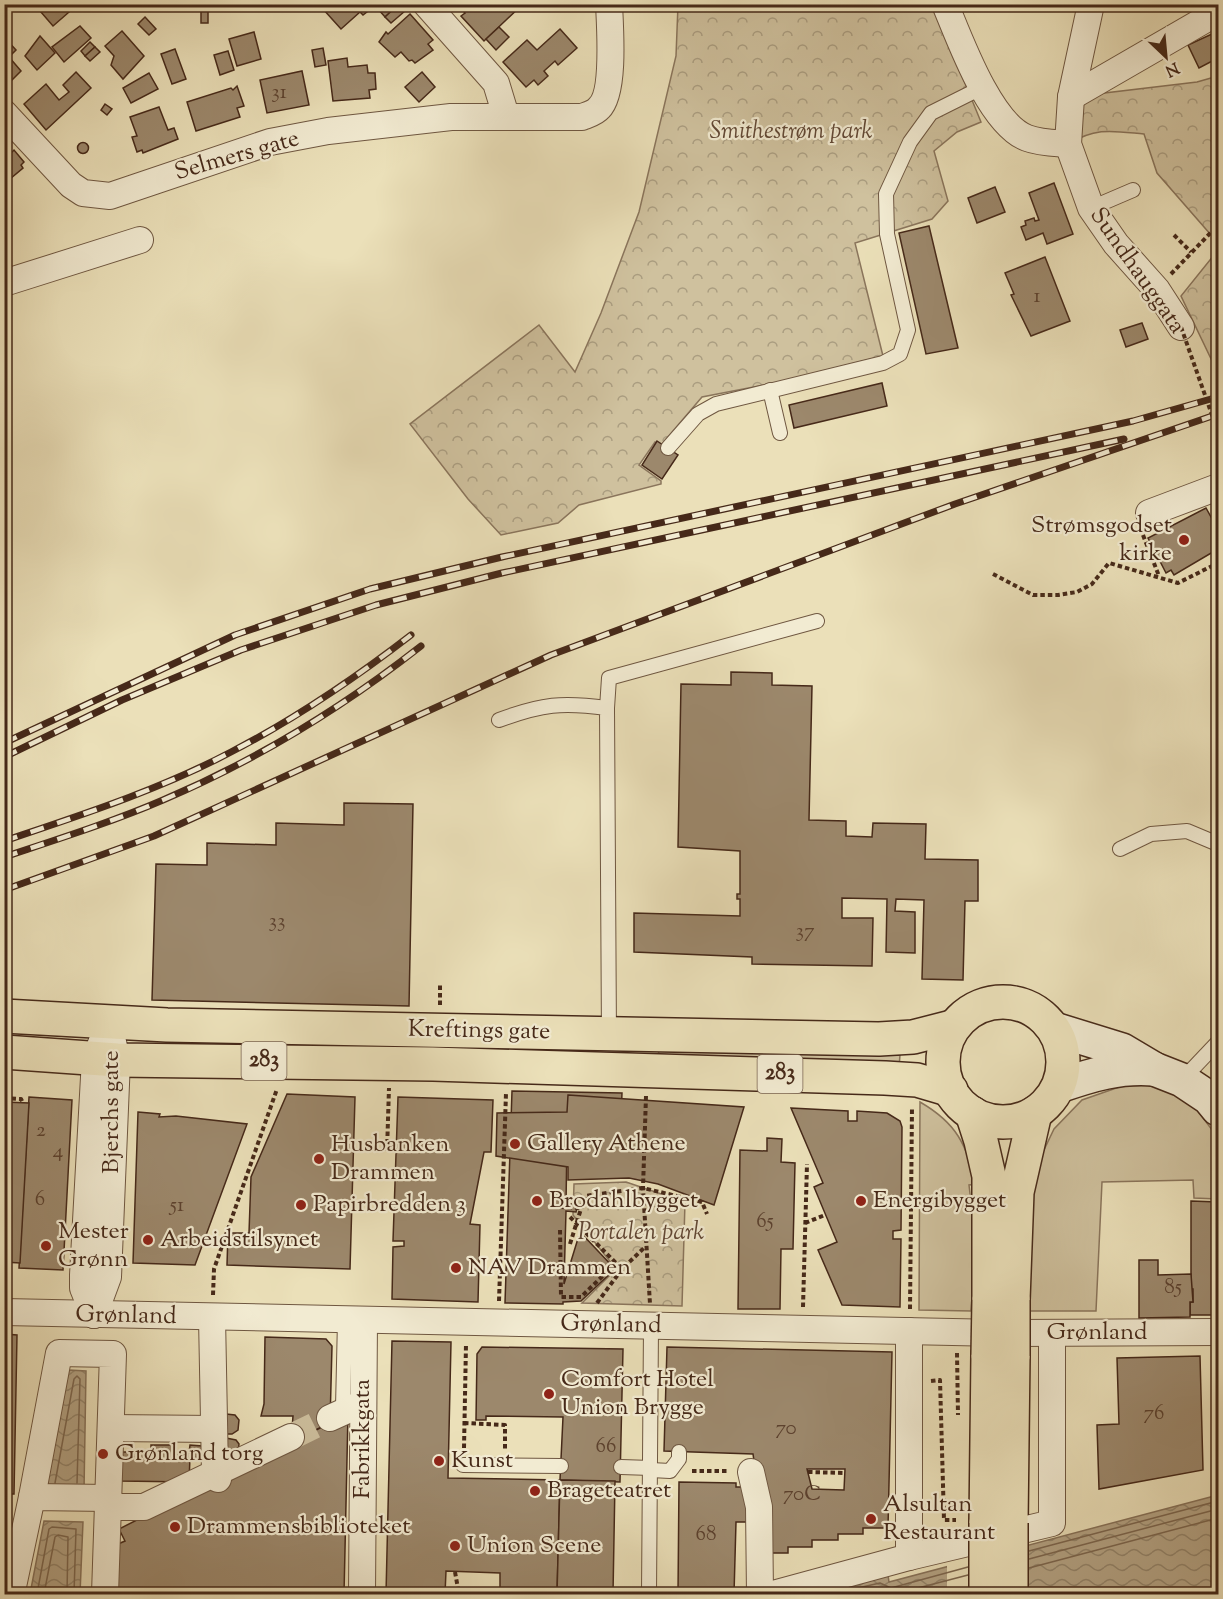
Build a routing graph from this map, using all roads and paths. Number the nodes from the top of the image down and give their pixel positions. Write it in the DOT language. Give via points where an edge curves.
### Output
graph roads {
  1 [pos="426,4"];
  2 [pos="609,4"];
  3 [pos="945,4"];
  4 [pos="1091,4"];
  5 [pos="1218,12"];
  6 [pos="983,87"];
  7 [pos="1071,97"];
  8 [pos="4,113"];
  9 [pos="506,116"];
  10 [pos="1068,144"];
  11 [pos="1132,190"];
  12 [pos="1091,208"];
  13 [pos="1218,225"];
  14 [pos="1174,235"];
  15 [pos="140,240"];
  16 [pos="1191,252"];
  17 [pos="4,284"];
  18 [pos="1156,290"];
  19 [pos="1181,327"];
  20 [pos="770,390"];
  21 [pos="1218,432"];
  22 [pos="780,433"];
  23 [pos="668,448"];
  24 [pos="1218,487"];
  25 [pos="1149,513"];
  26 [pos="1218,563"];
  27 [pos="993,574"];
  28 [pos="1160,576"];
  29 [pos="817,621"];
  30 [pos="607,708"];
  31 [pos="499,720"];
  32 [pos="1218,844"];
  33 [pos="1120,849"];
  34 [pos="440,985"];
  35 [pos="440,1008"];
  36 [pos="4,1016"];
  37 [pos="109,1023"];
  38 [pos="952,1027"];
  39 [pos="1054,1029"];
  40 [pos="1218,1042"];
  41 [pos="609,1050"];
  42 [pos="4,1052"];
  43 [pos="106,1059"];
  44 [pos="1168,1075"];
  45 [pos="279,1082"];
  46 [pos="389,1083"];
  47 [pos="1059,1086"];
  48 [pos="506,1095"];
  49 [pos="4,1098"];
  50 [pos="907,1101"];
  51 [pos="961,1102"];
  52 [pos="22,1103"];
  53 [pos="645,1104"];
  54 [pos="1218,1109"];
  55 [pos="1035,1113"];
  56 [pos="387,1151"];
  57 [pos="807,1164"];
  58 [pos="643,1188"];
  59 [pos="560,1207"];
  60 [pos="581,1208"];
  61 [pos="707,1214"];
  62 [pos="825,1215"];
  63 [pos="570,1217"];
  64 [pos="576,1223"];
  65 [pos="805,1223"];
  66 [pos="560,1230"];
  67 [pos="570,1244"];
  68 [pos="646,1247"];
  69 [pos="616,1263"];
  70 [pos="622,1269"];
  71 [pos="1001,1300"];
  72 [pos="4,1312"];
  73 [pos="50,1314"];
  74 [pos="94,1315"];
  75 [pos="212,1317"];
  76 [pos="355,1320"];
  77 [pos="467,1323"];
  78 [pos="498,1323"];
  79 [pos="581,1325"];
  80 [pos="651,1326"];
  81 [pos="802,1329"];
  82 [pos="909,1331"];
  83 [pos="1218,1332"];
  84 [pos="1064,1333"];
  85 [pos="59,1353"];
  86 [pos="929,1393"];
  87 [pos="464,1424"];
  88 [pos="111,1428"];
  89 [pos="214,1430"];
  90 [pos="291,1437"];
  91 [pos="679,1452"];
  92 [pos="463,1465"];
  93 [pos="505,1466"];
  94 [pos="561,1467"];
  95 [pos="621,1467"];
  96 [pos="651,1469"];
  97 [pos="670,1471"];
  98 [pos="751,1472"];
  99 [pos="808,1472"];
  100 [pos="845,1473"];
  101 [pos="216,1476"];
  102 [pos="32,1497"];
  103 [pos="109,1502"];
  104 [pos="985,1522"];
  105 [pos="909,1557"];
  106 [pos="455,1572"];
  107 [pos="4,1590"];
  108 [pos="105,1594"];
  109 [pos="362,1594"];
  110 [pos="459,1594"];
  111 [pos="649,1594"];
  112 [pos="760,1594"];
  113 [pos="773,1594"];
  114 [pos="986,1594"];
  115 [pos="1011,1594"];
  1 -- 9 [label="street" via="495,83"];
  2 -- 9 [label="street, Selmers gate" via="609,70 600,108 568,119"];
  3 -- 6 [label="street"];
  4 -- 7 [label="street"];
  5 -- 7 [label="street"];
  6 -- 10 [label="street" via="1002,121 1025,138"];
  6 -- 20 [label="lane" via="931,113 910,142 886,194 887,234 908,330 900,354 883,363"];
  7 -- 10 [label="street"];
  8 -- 9 [label="street, Selmers gate" via="71,185 83,193 110,196 270,142 410,120"];
  10 -- 12 [label="street, Sundhauggata"];
  11 -- 12 [label="lane"];
  12 -- 18 [label="street, Sundhauggata"];
  13 -- 16 [label="path"];
  14 -- 16 [label="path"];
  15 -- 17 [label="street"];
  16 -- 18 [label="path"];
  18 -- 19 [label="street, Sundhauggata"];
  19 -- 21 [label="path, Sundhauggata, bridge"];
  20 -- 22 [label="lane"];
  20 -- 23 [label="lane" via="716,404 698,414"];
  24 -- 25 [label="street"];
  25 -- 28 [label="path" via="1141,528"];
  26 -- 28 [label="path" via="1178,583"];
  27 -- 28 [label="path" via="1033,595 1077,592 1092,584 1109,563"];
  29 -- 30 [label="lane" via="609,678"];
  30 -- 31 [label="lane" via="554,704"];
  30 -- 41 [label="lane"];
  32 -- 33 [label="lane" via="1187,831 1151,834"];
  34 -- 35 [label="path"];
  36 -- 37 [label="main road, Kreftings gate / 283"];
  37 -- 41 [label="main road, Kreftings gate / 283"];
  37 -- 43 [label="street, Bjerchs gate"];
  38 -- 39 [label="main road, 283" via="984,1006 1003,1002 1022,1005 1040,1014"];
  38 -- 41 [label="main road, Kreftings gate / 283" via="913,1037"];
  38 -- 51 [label="main road" via="943,1057 944,1073"];
  39 -- 44 [label="main road" via="1122,1050"];
  39 -- 47 [label="main road" via="1063,1052 1064,1070"];
  40 -- 44 [label="lane"];
  41 -- 43 [label="main road, Kreftings gate / 283"];
  41 -- 51 [label="main road, Kreftings gate / 283" via="917,1080"];
  42 -- 43 [label="main road, Kreftings gate / 283"];
  43 -- 74 [label="street, Bjerchs gate" via="83,1275"];
  44 -- 47 [label="main road" via="1133,1068"];
  44 -- 54 [label="main road" via="1209,1098"];
  45 -- 75 [label="path" via="214,1269"];
  46 -- 56 [label="path"];
  47 -- 55 [label="main road" via="1051,1100"];
  48 -- 78 [label="path"];
  49 -- 52 [label="path" via="21,1099"];
  50 -- 82 [label="path" via="912,1109"];
  51 -- 55 [label="main road, 283" via="994,1121 1012,1121"];
  51 -- 71 [label="main road" via="981,1141 989,1176"];
  53 -- 58 [label="path"];
  55 -- 71 [label="main road" via="1017,1192"];
  57 -- 65 [label="path"];
  58 -- 60 [label="path" via="585,1196"];
  58 -- 61 [label="path" via="702,1202"];
  58 -- 68 [label="path"];
  59 -- 60 [label="path"];
  60 -- 64 [label="path"];
  62 -- 65 [label="path"];
  63 -- 64 [label="path"];
  64 -- 67 [label="path"];
  64 -- 69 [label="path"];
  65 -- 81 [label="path"];
  66 -- 69 [label="path" via="561,1297 581,1297"];
  68 -- 70 [label="path"];
  68 -- 80 [label="path"];
  69 -- 70 [label="path"];
  70 -- 79 [label="path"];
  71 -- 104 [label="main road, bridge"];
  72 -- 73 [label="street, Grønland"];
  73 -- 74 [label="street, Grønland"];
  73 -- 85 [label="street"];
  74 -- 75 [label="street, Grønland"];
  75 -- 76 [label="street, Grønland"];
  75 -- 89 [label="street"];
  76 -- 77 [label="street, Grønland"];
  76 -- 109 [label="street, Fabrikkgata" via="345,1410"];
  77 -- 78 [label="street, Grønland"];
  77 -- 87 [label="path"];
  78 -- 79 [label="street, Grønland"];
  79 -- 80 [label="street, Grønland"];
  80 -- 81 [label="street, Grønland"];
  80 -- 96 [label="lane"];
  81 -- 82 [label="street, Grønland"];
  82 -- 84 [label="street, Grønland"];
  82 -- 105 [label="street"];
  83 -- 84 [label="street, Grønland"];
  84 -- 105 [label="street" via="1052,1523"];
  85 -- 88 [label="street" via="113,1354"];
  85 -- 102 [label="street"];
  86 -- 104 [label="path" via="929,1381 940,1380 944,1520"];
  87 -- 92 [label="path"];
  87 -- 93 [label="path" via="505,1425"];
  88 -- 89 [label="street"];
  88 -- 103 [label="street"];
  89 -- 101 [label="street"];
  90 -- 101 [label="street"];
  91 -- 97 [label="lane"];
  92 -- 93 [label="lane"];
  93 -- 94 [label="lane"];
  95 -- 96 [label="lane"];
  96 -- 97 [label="lane"];
  96 -- 111 [label="lane"];
  97 -- 98 [label="path"];
  98 -- 112 [label="street" via="759,1507"];
  99 -- 100 [label="path"];
  101 -- 103 [label="street" via="144,1507"];
  102 -- 103 [label="street"];
  102 -- 107 [label="street" via="12,1591"];
  103 -- 108 [label="street"];
  104 -- 114 [label="main road, bridge"];
  104 -- 115 [label="main road, bridge"];
  105 -- 113 [label="street"];
  106 -- 110 [label="path"];
}
